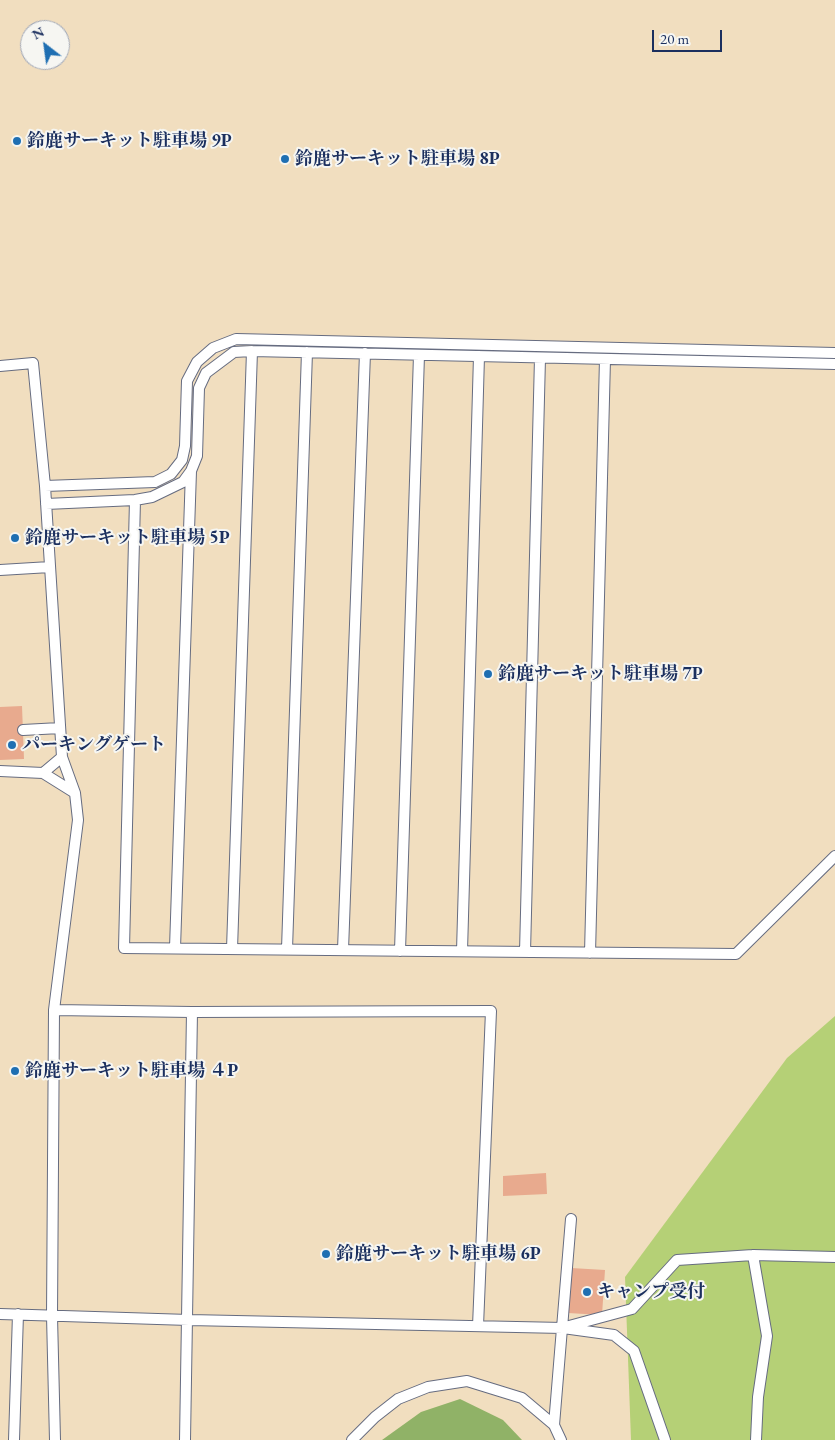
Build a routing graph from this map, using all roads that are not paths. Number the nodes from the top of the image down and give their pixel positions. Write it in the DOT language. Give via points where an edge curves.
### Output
graph roads {
  1 [pos="252,351"];
  2 [pos="307,352"];
  3 [pos="835,353"];
  4 [pos="365,354"];
  5 [pos="419,355"];
  6 [pos="479,356"];
  7 [pos="540,358"];
  8 [pos="605,359"];
  9 [pos="835,364"];
  10 [pos="0,366"];
  11 [pos="191,471"];
  12 [pos="45,486"];
  13 [pos="135,500"];
  14 [pos="46,504"];
  15 [pos="50,567"];
  16 [pos="0,570"];
  17 [pos="60,728"];
  18 [pos="23,730"];
  19 [pos="62,757"];
  20 [pos="0,771"];
  21 [pos="43,772"];
  22 [pos="75,792"];
  23 [pos="835,856"];
  24 [pos="175,948"];
  25 [pos="232,949"];
  26 [pos="288,950"];
  27 [pos="343,950"];
  28 [pos="400,951"];
  29 [pos="462,951"];
  30 [pos="525,952"];
  31 [pos="590,953"];
  32 [pos="54,1010"];
  33 [pos="192,1012"];
  34 [pos="571,1219"];
  35 [pos="753,1255"];
  36 [pos="835,1257"];
  37 [pos="0,1314"];
  38 [pos="18,1314"];
  39 [pos="52,1316"];
  40 [pos="189,1320"];
  41 [pos="478,1326"];
  42 [pos="563,1328"];
  43 [pos="554,1425"];
  44 [pos="14,1440"];
  45 [pos="55,1440"];
  46 [pos="185,1440"];
  47 [pos="352,1440"];
  48 [pos="561,1440"];
  49 [pos="664,1440"];
  50 [pos="756,1440"];
  1 -- 2 [label="lane"];
  1 -- 11 [label="lane" via="234,352 206,373 199,388 197,456"];
  1 -- 25 [label="lane"];
  2 -- 4 [label="lane"];
  2 -- 26 [label="lane"];
  3 -- 12 [label="lane" via="236,339 213,348 197,362 187,380 185,446 182,460 171,474 155,482"];
  4 -- 5 [label="lane"];
  4 -- 27 [label="lane"];
  5 -- 6 [label="lane"];
  5 -- 28 [label="lane"];
  6 -- 7 [label="lane"];
  6 -- 29 [label="lane"];
  7 -- 8 [label="lane"];
  7 -- 30 [label="lane"];
  8 -- 9 [label="lane"];
  8 -- 31 [label="lane"];
  10 -- 12 [label="lane" via="34,363"];
  11 -- 13 [label="lane" via="183,482 170,490"];
  11 -- 24 [label="lane"];
  12 -- 14 [label="lane"];
  13 -- 14 [label="lane"];
  13 -- 24 [label="lane" via="124,948"];
  14 -- 15 [label="lane"];
  15 -- 16 [label="lane"];
  15 -- 17 [label="lane"];
  17 -- 18 [label="lane"];
  17 -- 19 [label="lane"];
  19 -- 21 [label="lane"];
  19 -- 22 [label="lane"];
  20 -- 21 [label="lane"];
  21 -- 22 [label="lane"];
  22 -- 32 [label="lane" via="78,820"];
  23 -- 31 [label="lane" via="736,954"];
  24 -- 25 [label="lane"];
  25 -- 26 [label="lane"];
  26 -- 27 [label="lane"];
  27 -- 28 [label="lane"];
  28 -- 29 [label="lane"];
  29 -- 30 [label="lane"];
  30 -- 31 [label="lane"];
  32 -- 33 [label="lane"];
  32 -- 39 [label="lane"];
  33 -- 40 [label="lane"];
  33 -- 41 [label="lane" via="491,1011"];
  34 -- 42 [label="lane"];
  35 -- 36 [label="lane"];
  35 -- 42 [label="lane" via="677,1260 632,1309"];
  35 -- 50 [label="lane" via="767,1336 758,1397"];
  37 -- 38 [label="lane"];
  38 -- 39 [label="lane"];
  38 -- 44 [label="lane"];
  39 -- 40 [label="lane"];
  39 -- 45 [label="lane"];
  40 -- 41 [label="lane"];
  40 -- 46 [label="lane"];
  41 -- 42 [label="lane"];
  42 -- 43 [label="lane"];
  42 -- 49 [label="lane" via="614,1334 634,1351"];
  43 -- 47 [label="lane" via="522,1398 467,1381 428,1387 398,1398"];
  43 -- 48 [label="lane"];
}
